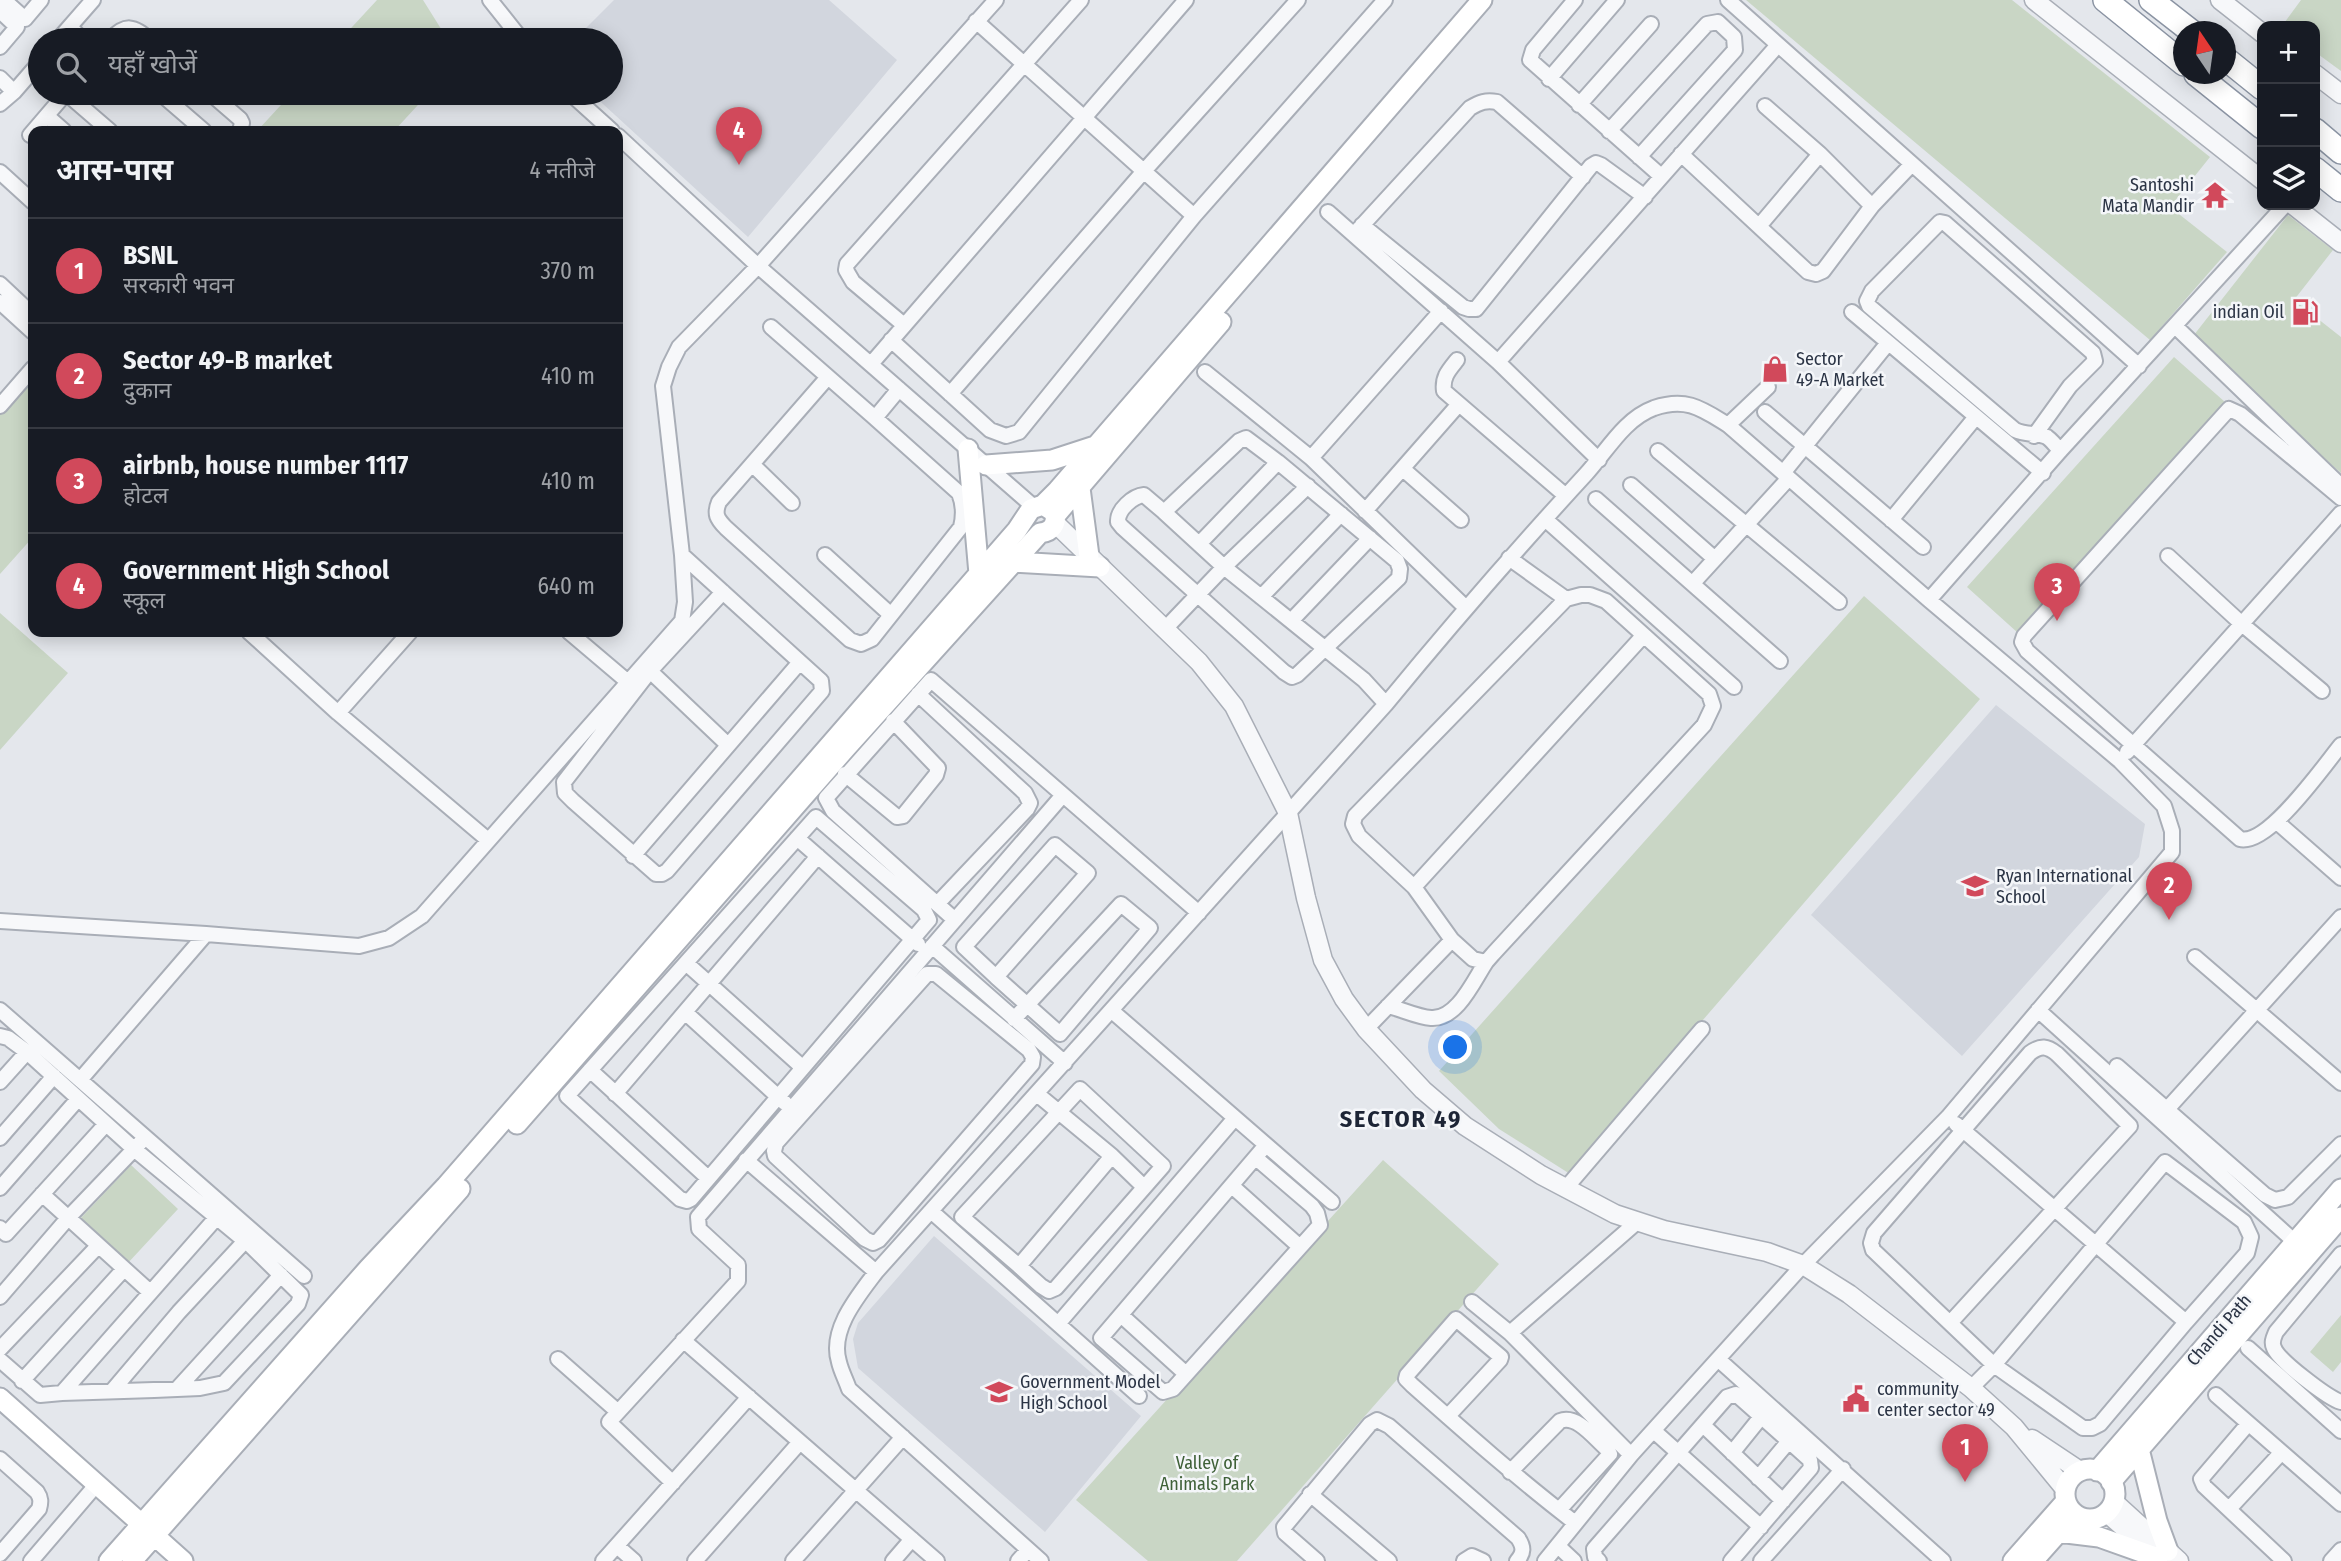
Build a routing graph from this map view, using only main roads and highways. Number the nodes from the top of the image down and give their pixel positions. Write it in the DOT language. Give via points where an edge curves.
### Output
graph roads {
  1 [pos="1482,0"];
  2 [pos="1497,0"];
  3 [pos="2105,0"];
  4 [pos="2151,0"];
  5 [pos="2178,21"];
  6 [pos="2173,56"];
  7 [pos="2236,67"];
  8 [pos="2208,84"];
  9 [pos="2257,84"];
  10 [pos="2257,123"];
  11 [pos="2320,134"];
  12 [pos="2341,152"];
  13 [pos="2320,173"];
  14 [pos="2341,191"];
  15 [pos="1097,445"];
  16 [pos="968,449"];
  17 [pos="986,465"];
  18 [pos="1080,488"];
  19 [pos="1043,517"];
  20 [pos="1013,562"];
  21 [pos="979,574"];
  22 [pos="2341,1189"];
  23 [pos="2341,1217"];
  24 [pos="0,1398"];
  25 [pos="2139,1450"];
  26 [pos="2096,1475"];
  27 [pos="2068,1502"];
  28 [pos="149,1530"];
  29 [pos="2058,1532"];
  30 [pos="2170,1559"];
  31 [pos="109,1561"];
  32 [pos="132,1561"];
  33 [pos="183,1561"];
  34 [pos="2013,1561"];
  35 [pos="2033,1561"];
  1 -- 15 [label="main road"];
  2 -- 18 [label="main road"];
  3 -- 6 [label="highway"];
  4 -- 5 [label="highway"];
  7 -- 9 [label="highway"];
  8 -- 10 [label="highway"];
  11 -- 12 [label="highway"];
  13 -- 14 [label="highway"];
  15 -- 17 [label="main road" via="1052,460"];
  15 -- 19 [label="main road"];
  16 -- 21 [label="main road"];
  18 -- 19 [label="main road"];
  18 -- 20 [label="main road" via="1094,561"];
  19 -- 20 [label="main road"];
  19 -- 21 [label="main road"];
  20 -- 28 [label="main road"];
  21 -- 28 [label="main road" via="446,1186 368,1269"];
  22 -- 26 [label="main road, Chandi Path"];
  23 -- 25 [label="main road, Chandi Path"];
  24 -- 28 [label="main road"];
  25 -- 26 [label="main road, Chandi Path"];
  25 -- 30 [label="main road"];
  26 -- 27 [label="main road" via="2071,1479"];
  26 -- 27 [label="main road" via="2115,1495 2110,1507 2091,1519"];
  27 -- 29 [label="main road"];
  27 -- 34 [label="main road"];
  28 -- 31 [label="main road"];
  28 -- 32 [label="main road"];
  28 -- 33 [label="main road"];
  29 -- 30 [label="main road" via="2099,1537"];
  29 -- 35 [label="main road"];
}
